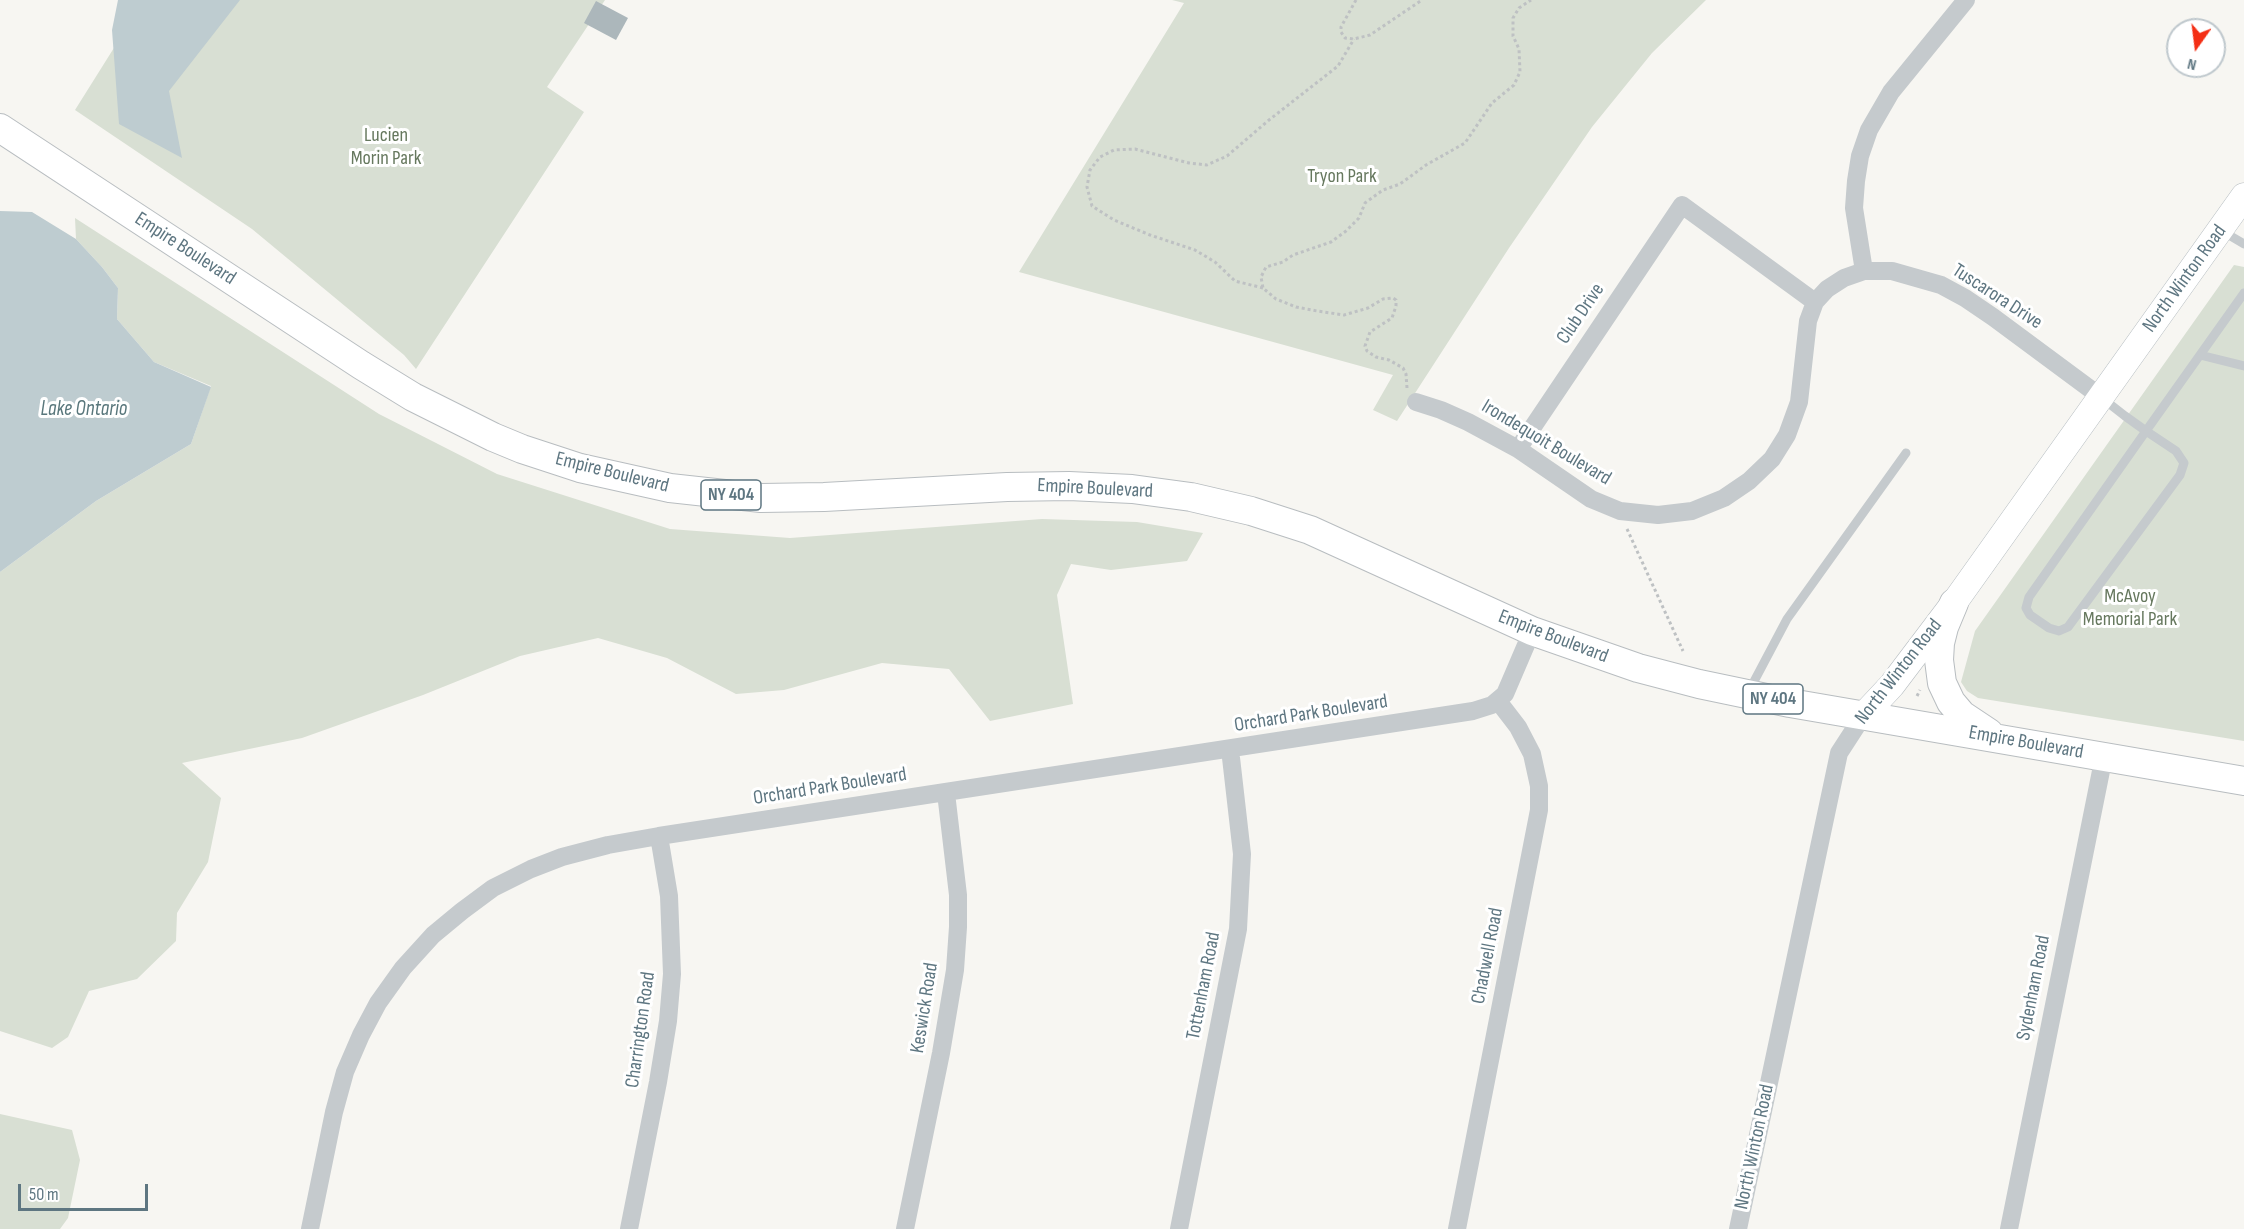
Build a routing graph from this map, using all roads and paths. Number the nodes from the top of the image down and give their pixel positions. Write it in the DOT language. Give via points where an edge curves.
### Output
graph roads {
  1 [pos="1356,0"];
  2 [pos="1422,0"];
  3 [pos="1531,0"];
  4 [pos="1966,0"];
  5 [pos="1354,39"];
  6 [pos="0,128"];
  7 [pos="2244,196"];
  8 [pos="2220,230"];
  9 [pos="2244,244"];
  10 [pos="1864,271"];
  11 [pos="1263,288"];
  12 [pos="2244,293"];
  13 [pos="1815,302"];
  14 [pos="2200,355"];
  15 [pos="2244,366"];
  16 [pos="2101,397"];
  17 [pos="1416,402"];
  18 [pos="2146,431"];
  19 [pos="1518,448"];
  20 [pos="1906,453"];
  21 [pos="1620,511"];
  22 [pos="1954,603"];
  23 [pos="1532,631"];
  24 [pos="1683,651"];
  25 [pos="1921,688"];
  26 [pos="1747,694"];
  27 [pos="1917,696"];
  28 [pos="1498,701"];
  29 [pos="1863,716"];
  30 [pos="2002,739"];
  31 [pos="1230,749"];
  32 [pos="2104,756"];
  33 [pos="2244,781"];
  34 [pos="946,793"];
  35 [pos="659,836"];
  36 [pos="310,1229"];
  37 [pos="629,1229"];
  38 [pos="905,1229"];
  39 [pos="1179,1229"];
  40 [pos="1457,1229"];
  41 [pos="1738,1229"];
  42 [pos="2009,1229"];
  1 -- 5 [label="path" via="1341,27 1345,38"];
  2 -- 5 [label="path" via="1370,35"];
  3 -- 11 [label="path" via="1519,8 1514,18 1520,72 1514,85 1492,102 1465,143 1365,203 1359,218 1331,242 1266,267 1261,277"];
  4 -- 10 [label="street" via="1891,92 1869,130 1860,156 1854,208"];
  5 -- 11 [label="path" via="1338,66 1227,156 1207,165 1135,149 1114,150 1100,157 1090,171 1087,187 1092,206 1114,220 1195,250 1235,281"];
  6 -- 23 [label="main road, Empire Boulevard / NY 404" via="368,370 467,425 551,459 670,488 761,498 1059,486 1171,494 1251,511 1310,530"];
  7 -- 8 [label="main road, North Winton Road"];
  8 -- 9 [label="lane"];
  8 -- 16 [label="main road, North Winton Road"];
  10 -- 13 [label="street, Tuscarora Drive" via="1844,278"];
  10 -- 16 [label="street, Tuscarora Drive" via="1892,271 1941,285 1994,317"];
  11 -- 17 [label="path" via="1276,299 1296,307 1344,315 1383,299 1396,300 1392,318 1370,332 1365,346 1376,357 1403,368 1407,389"];
  12 -- 14 [label="lane"];
  13 -- 19 [label="street, Club Drive" via="1682,205"];
  13 -- 21 [label="street, Irondequoit Boulevard" via="1808,321 1799,402 1787,435 1772,459 1724,498 1692,511"];
  14 -- 15 [label="lane"];
  14 -- 18 [label="lane"];
  16 -- 18 [label="lane"];
  16 -- 22 [label="main road, North Winton Road"];
  17 -- 19 [label="street, Irondequoit Boulevard" via="1442,410"];
  18 -- 18 [label="lane" via="2176,452 2184,463 2180,475 2068,627 2059,631 2049,628 2030,615 2026,608 2029,597"];
  19 -- 21 [label="street, Irondequoit Boulevard" via="1591,499"];
  20 -- 26 [label="lane" via="1787,619"];
  21 -- 24 [label="path"];
  22 -- 29 [label="main road, North Winton Road" via="1892,685"];
  22 -- 30 [label="main road" via="1939,652 1944,689 1962,716"];
  23 -- 26 [label="main road, Empire Boulevard / NY 404" via="1638,668"];
  23 -- 28 [label="street" via="1511,684"];
  25 -- 27 [label="path"];
  26 -- 29 [label="main road, Empire Boulevard / NY 404"];
  28 -- 31 [label="street, Orchard Park Boulevard" via="1473,711"];
  28 -- 40 [label="street, Chadwell Road" via="1532,754 1539,810"];
  29 -- 30 [label="main road, Empire Boulevard / NY 404"];
  29 -- 41 [label="street, North Winton Road" via="1839,753"];
  30 -- 32 [label="main road, Empire Boulevard / NY 404"];
  31 -- 34 [label="street, Orchard Park Boulevard"];
  31 -- 39 [label="street, Tottenham Road" via="1242,854 1238,929"];
  32 -- 33 [label="main road, Empire Boulevard / NY 404"];
  32 -- 42 [label="street, Sydenham Road"];
  34 -- 35 [label="street, Orchard Park Boulevard"];
  34 -- 38 [label="street, Keswick Road" via="958,895 955,970"];
  35 -- 36 [label="street, Orchard Park Boulevard" via="562,857 493,888 433,935 403,968 378,1003 345,1072"];
  35 -- 37 [label="street, Charrington Road" via="669,896 672,974 658,1082"];
}
